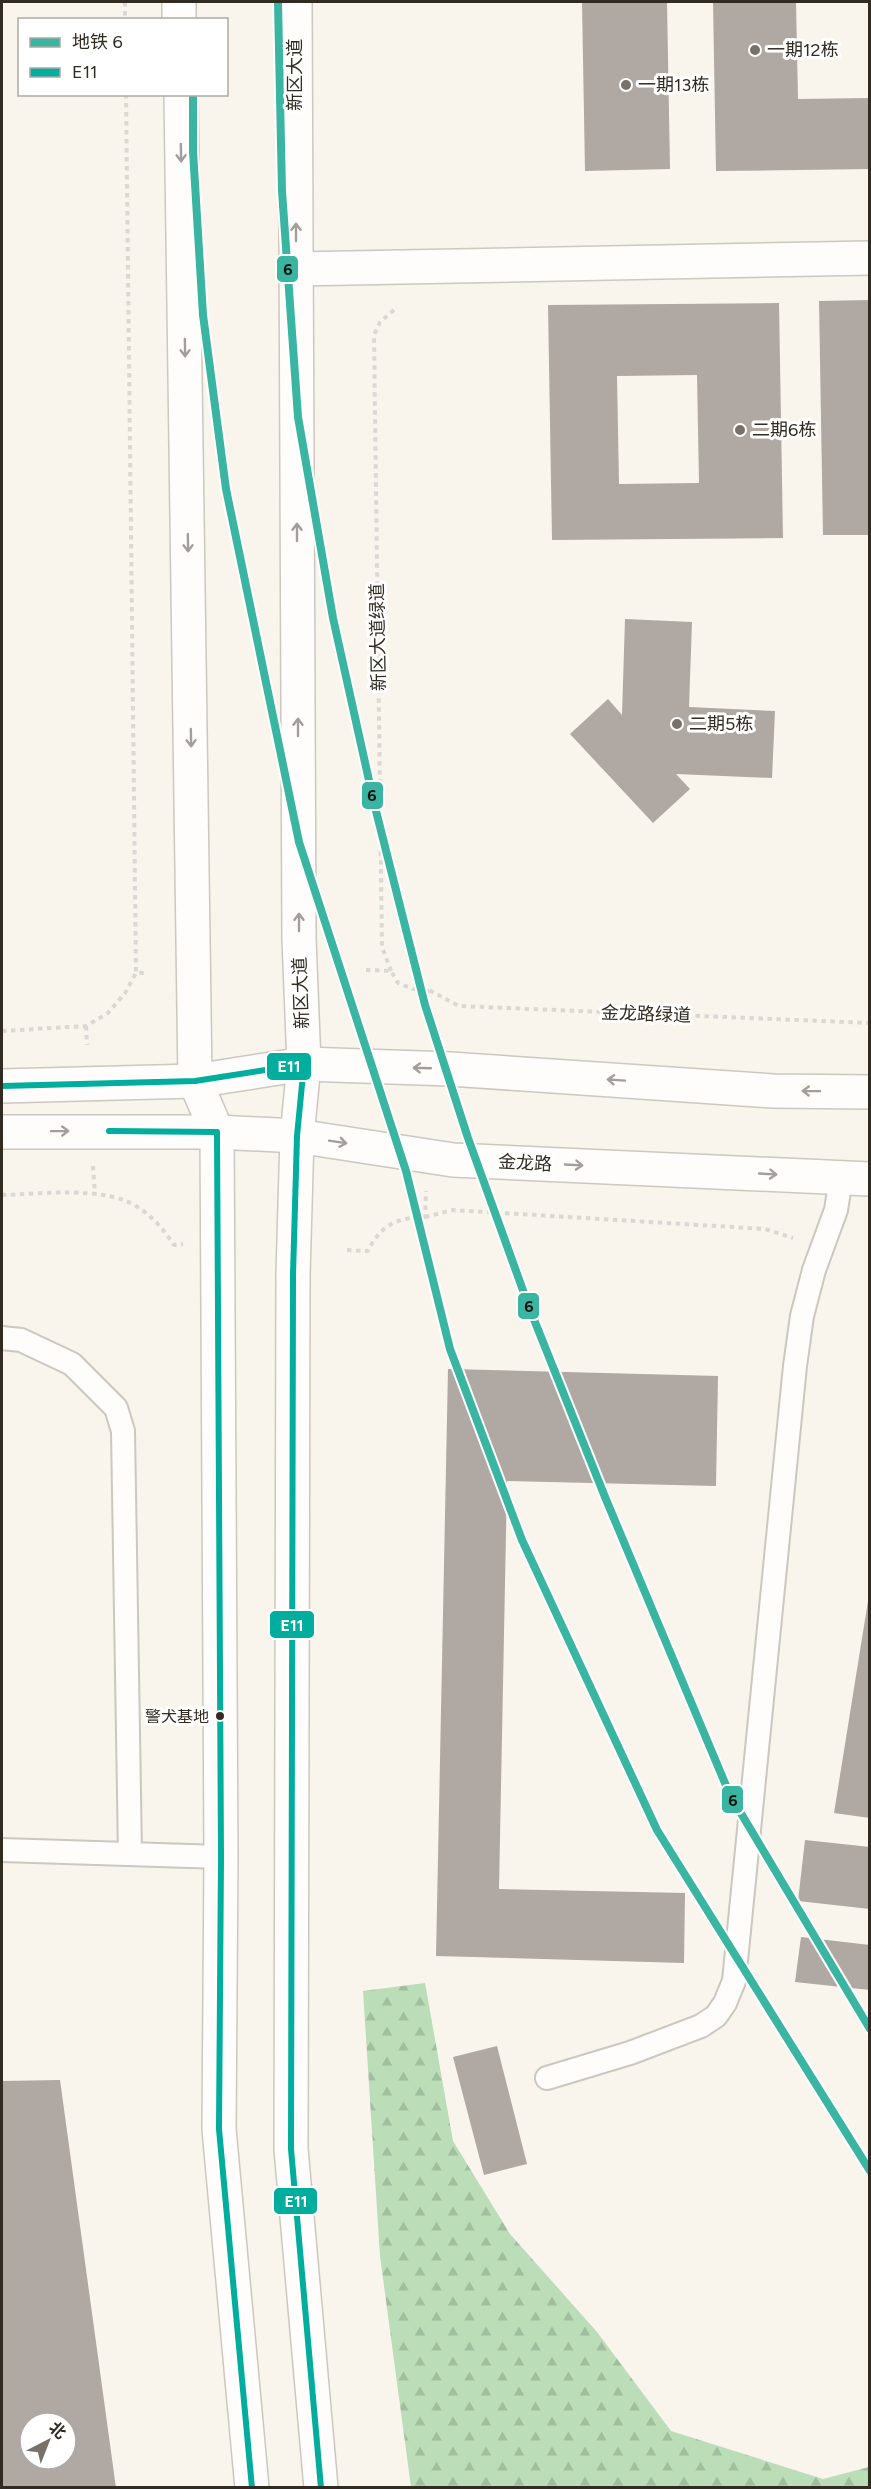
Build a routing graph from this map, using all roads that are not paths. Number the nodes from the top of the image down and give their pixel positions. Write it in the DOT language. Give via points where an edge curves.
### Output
graph roads {
  1 [pos="179,2"];
  2 [pos="295,2"];
  3 [pos="179,18"];
  4 [pos="181,96"];
  5 [pos="870,258"];
  6 [pos="296,268"];
  7 [pos="304,1064"];
  8 [pos="195,1081"];
  9 [pos="2,1086"];
  10 [pos="870,1092"];
  11 [pos="2,1132"];
  12 [pos="217,1132"];
  13 [pos="297,1136"];
  14 [pos="856,1178"];
  15 [pos="2,1338"];
  16 [pos="2,1850"];
  17 [pos="130,1854"];
  18 [pos="221,1857"];
  19 [pos="547,2079"];
  20 [pos="252,2487"];
  21 [pos="321,2487"];
  1 -- 3 [label="main road"];
  6 -- 2 [label="main road, 新区大道, one-way"];
  4 -- 8 [label="main road, one-way"];
  5 -- 6 [label="main road"];
  7 -- 6 [label="main road, 新区大道, one-way" via="299,939"];
  7 -- 8 [label="main road"];
  10 -- 7 [label="main road, one-way" via="773,1091 450,1069"];
  7 -- 13 [label="main road, 新区大道"];
  8 -- 9 [label="main road"];
  8 -- 12 [label="main road"];
  11 -- 12 [label="main road, 金龙路, one-way"];
  12 -- 13 [label="main road, 金龙路"];
  12 -- 18 [label="main road"];
  13 -- 14 [label="main road, 金龙路, one-way" via="453,1160"];
  13 -- 21 [label="main road, 新区大道" via="291,1613 291,2149"];
  14 -- 19 [label="lane" via="836,1210 813,1270 802,1316 734,1981 716,2016 700,2026"];
  15 -- 17 [label="lane" via="21,1340 72,1364 116,1408 123,1431"];
  16 -- 17 [label="lane"];
  17 -- 18 [label="lane"];
  18 -- 20 [label="main road" via="219,2129"];
}
